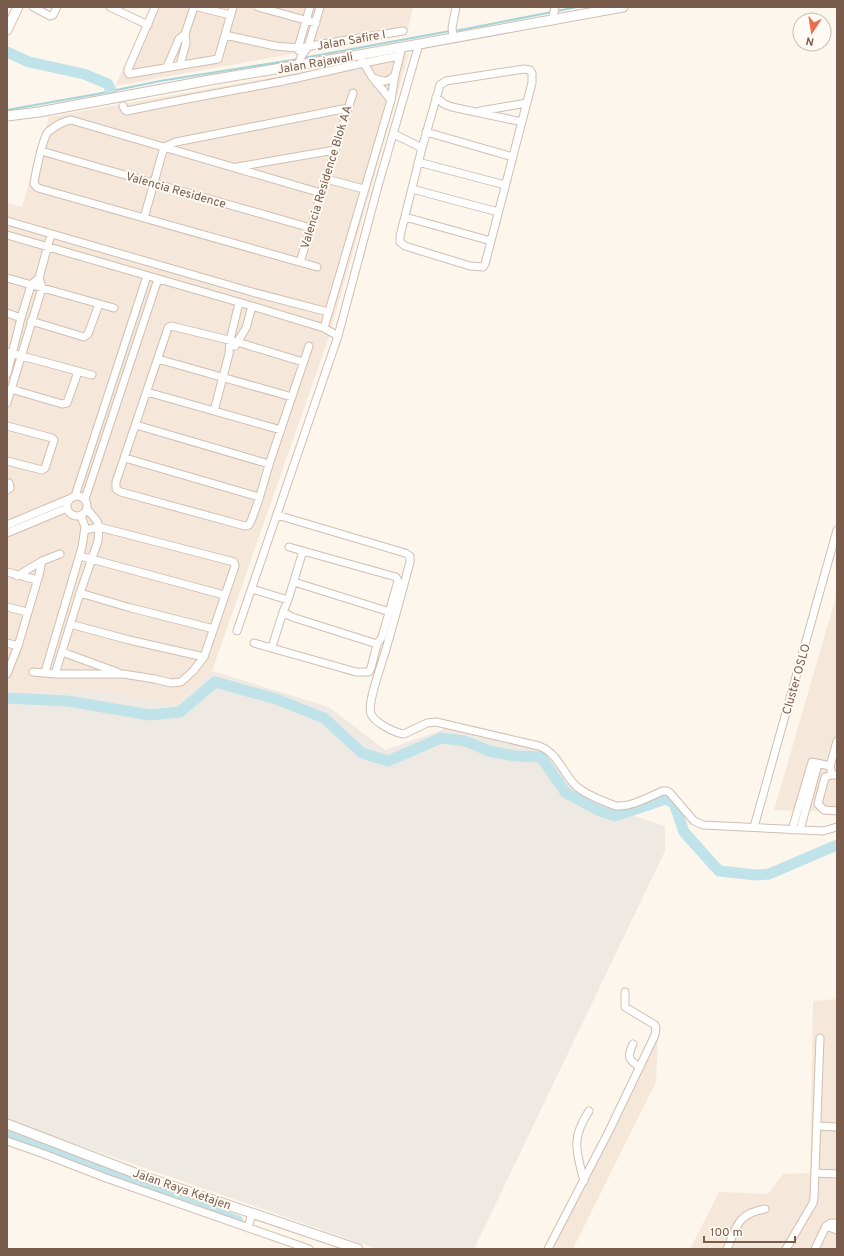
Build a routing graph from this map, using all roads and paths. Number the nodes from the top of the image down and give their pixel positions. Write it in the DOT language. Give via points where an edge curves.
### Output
graph roads {
  1 [pos="18,7"];
  2 [pos="33,7"];
  3 [pos="57,7"];
  4 [pos="110,7"];
  5 [pos="155,7"];
  6 [pos="194,7"];
  7 [pos="198,7"];
  8 [pos="232,7"];
  9 [pos="258,7"];
  10 [pos="310,7"];
  11 [pos="320,7"];
  12 [pos="456,7"];
  13 [pos="555,7"];
  14 [pos="623,7"];
  15 [pos="230,15"];
  16 [pos="306,20"];
  17 [pos="553,20"];
  18 [pos="316,23"];
  19 [pos="148,25"];
  20 [pos="7,30"];
  21 [pos="403,31"];
  22 [pos="452,33"];
  23 [pos="185,34"];
  24 [pos="225,35"];
  25 [pos="419,44"];
  26 [pos="308,47"];
  27 [pos="298,48"];
  28 [pos="400,52"];
  29 [pos="361,59"];
  30 [pos="300,60"];
  31 [pos="180,65"];
  32 [pos="167,67"];
  33 [pos="395,75"];
  34 [pos="372,77"];
  35 [pos="353,93"];
  36 [pos="436,97"];
  37 [pos="391,100"];
  38 [pos="527,103"];
  39 [pos="123,106"];
  40 [pos="348,108"];
  41 [pos="476,112"];
  42 [pos="7,116"];
  43 [pos="522,122"];
  44 [pos="426,132"];
  45 [pos="394,134"];
  46 [pos="164,147"];
  47 [pos="422,148"];
  48 [pos="335,150"];
  49 [pos="41,151"];
  50 [pos="513,157"];
  51 [pos="418,162"];
  52 [pos="235,167"];
  53 [pos="326,179"];
  54 [pos="154,183"];
  55 [pos="505,185"];
  56 [pos="364,189"];
  57 [pos="412,189"];
  58 [pos="322,193"];
  59 [pos="498,212"];
  60 [pos="405,217"];
  61 [pos="144,218"];
  62 [pos="7,221"];
  63 [pos="310,228"];
  64 [pos="51,234"];
  65 [pos="7,235"];
  66 [pos="491,241"];
  67 [pos="48,246"];
  68 [pos="300,262"];
  69 [pos="317,267"];
  70 [pos="147,276"];
  71 [pos="7,278"];
  72 [pos="39,278"];
  73 [pos="158,279"];
  74 [pos="31,285"];
  75 [pos="42,288"];
  76 [pos="252,292"];
  77 [pos="240,303"];
  78 [pos="99,304"];
  79 [pos="250,306"];
  80 [pos="114,308"];
  81 [pos="328,312"];
  82 [pos="7,313"];
  83 [pos="21,318"];
  84 [pos="31,321"];
  85 [pos="235,321"];
  86 [pos="247,324"];
  87 [pos="324,328"];
  88 [pos="338,336"];
  89 [pos="234,341"];
  90 [pos="308,346"];
  91 [pos="10,353"];
  92 [pos="21,356"];
  93 [pos="158,359"];
  94 [pos="303,362"];
  95 [pos="78,372"];
  96 [pos="7,374"];
  97 [pos="92,375"];
  98 [pos="222,377"];
  99 [pos="11,389"];
  100 [pos="147,392"];
  101 [pos="292,397"];
  102 [pos="7,403"];
  103 [pos="214,411"];
  104 [pos="136,425"];
  105 [pos="7,426"];
  106 [pos="281,430"];
  107 [pos="125,458"];
  108 [pos="7,461"];
  109 [pos="270,464"];
  110 [pos="7,482"];
  111 [pos="7,490"];
  112 [pos="259,496"];
  113 [pos="72,497"];
  114 [pos="85,499"];
  115 [pos="67,508"];
  116 [pos="87,509"];
  117 [pos="277,515"];
  118 [pos="81,516"];
  119 [pos="7,525"];
  120 [pos="99,527"];
  121 [pos="85,530"];
  122 [pos="837,530"];
  123 [pos="7,533"];
  124 [pos="289,547"];
  125 [pos="303,551"];
  126 [pos="60,554"];
  127 [pos="80,556"];
  128 [pos="91,559"];
  129 [pos="42,561"];
  130 [pos="7,572"];
  131 [pos="17,576"];
  132 [pos="37,580"];
  133 [pos="294,582"];
  134 [pos="252,589"];
  135 [pos="80,593"];
  136 [pos="224,595"];
  137 [pos="288,600"];
  138 [pos="64,606"];
  139 [pos="7,607"];
  140 [pos="75,609"];
  141 [pos="27,612"];
  142 [pos="283,612"];
  143 [pos="390,612"];
  144 [pos="70,624"];
  145 [pos="214,629"];
  146 [pos="237,631"];
  147 [pos="55,638"];
  148 [pos="65,640"];
  149 [pos="7,643"];
  150 [pos="254,643"];
  151 [pos="377,644"];
  152 [pos="18,646"];
  153 [pos="272,647"];
  154 [pos="62,652"];
  155 [pos="204,657"];
  156 [pos="33,672"];
  157 [pos="45,672"];
  158 [pos="7,674"];
  159 [pos="55,674"];
  160 [pos="123,674"];
  161 [pos="837,741"];
  162 [pos="835,757"];
  163 [pos="815,763"];
  164 [pos="830,766"];
  165 [pos="835,775"];
  166 [pos="837,810"];
  167 [pos="754,827"];
  168 [pos="837,827"];
  169 [pos="792,830"];
  170 [pos="800,830"];
  171 [pos="626,992"];
  172 [pos="820,1038"];
  173 [pos="633,1044"];
  174 [pos="640,1067"];
  175 [pos="589,1111"];
  176 [pos="7,1124"];
  177 [pos="817,1126"];
  178 [pos="837,1127"];
  179 [pos="7,1141"];
  180 [pos="815,1173"];
  181 [pos="837,1174"];
  182 [pos="584,1181"];
  183 [pos="765,1209"];
  184 [pos="252,1215"];
  185 [pos="837,1223"];
  186 [pos="826,1226"];
  187 [pos="249,1227"];
  188 [pos="837,1230"];
  189 [pos="291,1246"];
  190 [pos="354,1248"];
  191 [pos="309,1249"];
  192 [pos="548,1249"];
  193 [pos="727,1249"];
  194 [pos="786,1249"];
  195 [pos="815,1249"];
  1 -- 20 [label="street"];
  2 -- 3 [label="street" via="50,16"];
  4 -- 19 [label="street"];
  5 -- 19 [label="street"];
  6 -- 23 [label="street"];
  7 -- 15 [label="street"];
  8 -- 15 [label="street"];
  9 -- 16 [label="street"];
  10 -- 16 [label="street"];
  11 -- 18 [label="street"];
  12 -- 22 [label="street"];
  13 -- 17 [label="street"];
  14 -- 17 [label="street, Jalan Rajawali"];
  15 -- 24 [label="street"];
  16 -- 18 [label="street"];
  16 -- 27 [label="street"];
  17 -- 22 [label="street, Jalan Rajawali"];
  18 -- 26 [label="street"];
  19 -- 32 [label="street" via="128,72 132,74"];
  21 -- 26 [label="street, Jalan Safire I"];
  22 -- 25 [label="street, Jalan Rajawali"];
  23 -- 31 [label="street" via="186,43"];
  23 -- 32 [label="street" via="179,38"];
  24 -- 27 [label="street, Jalan Safire I" via="275,46"];
  24 -- 31 [label="street" via="218,59"];
  25 -- 28 [label="street, Jalan Rajawali"];
  25 -- 45 [label="street"];
  26 -- 27 [label="street, Jalan Safire I"];
  26 -- 30 [label="street"];
  27 -- 30 [label="street"];
  28 -- 29 [label="street, Jalan Rajawali"];
  28 -- 33 [label="street"];
  29 -- 30 [label="street, Jalan Rajawali"];
  29 -- 34 [label="street"];
  29 -- 39 [label="street" via="284,81 128,111"];
  30 -- 42 [label="street, Jalan Rajawali"];
  31 -- 32 [label="street"];
  33 -- 34 [label="street" via="385,82"];
  33 -- 37 [label="street"];
  34 -- 37 [label="street"];
  35 -- 40 [label="street, Valencia Residence Blok AA"];
  36 -- 38 [label="street" via="440,85 446,81 524,69 532,73"];
  36 -- 41 [label="street" via="452,107"];
  36 -- 44 [label="street"];
  37 -- 56 [label="street"];
  38 -- 41 [label="street"];
  38 -- 43 [label="street"];
  40 -- 46 [label="street" via="176,142"];
  40 -- 48 [label="street, Valencia Residence Blok AA"];
  41 -- 43 [label="street"];
  43 -- 50 [label="street"];
  44 -- 47 [label="street"];
  44 -- 50 [label="street"];
  45 -- 47 [label="street"];
  45 -- 88 [label="street"];
  46 -- 49 [label="street" via="71,120 48,131"];
  46 -- 52 [label="street"];
  46 -- 54 [label="street"];
  47 -- 51 [label="street"];
  48 -- 52 [label="street"];
  48 -- 53 [label="street, Valencia Residence Blok AA"];
  49 -- 54 [label="street, Valencia Residence"];
  49 -- 61 [label="street" via="34,184 36,187"];
  50 -- 55 [label="street"];
  51 -- 55 [label="street"];
  51 -- 57 [label="street"];
  52 -- 58 [label="street"];
  53 -- 56 [label="street"];
  53 -- 58 [label="street, Valencia Residence Blok AA"];
  54 -- 61 [label="street"];
  54 -- 63 [label="street, Valencia Residence"];
  55 -- 59 [label="street"];
  56 -- 81 [label="street"];
  57 -- 59 [label="street"];
  57 -- 60 [label="street"];
  58 -- 63 [label="street, Valencia Residence Blok AA"];
  59 -- 66 [label="street"];
  60 -- 66 [label="street"];
  60 -- 66 [label="street" via="400,236 400,242 405,246 470,266 483,267 486,264"];
  61 -- 68 [label="street"];
  62 -- 64 [label="street"];
  63 -- 68 [label="street, Valencia Residence Blok AA"];
  64 -- 67 [label="street"];
  64 -- 76 [label="street"];
  65 -- 67 [label="street"];
  67 -- 70 [label="street"];
  67 -- 72 [label="street"];
  68 -- 69 [label="street"];
  70 -- 73 [label="street"];
  70 -- 113 [label="street"];
  71 -- 74 [label="street"];
  72 -- 74 [label="street"];
  72 -- 75 [label="street"];
  73 -- 77 [label="street"];
  73 -- 114 [label="street"];
  74 -- 75 [label="street"];
  74 -- 83 [label="street"];
  75 -- 78 [label="street"];
  75 -- 84 [label="street"];
  76 -- 79 [label="street"];
  76 -- 81 [label="street"];
  77 -- 79 [label="street"];
  77 -- 85 [label="street"];
  78 -- 80 [label="street"];
  78 -- 84 [label="street" via="88,334 84,337"];
  79 -- 86 [label="street"];
  79 -- 87 [label="street"];
  81 -- 87 [label="street"];
  82 -- 83 [label="street"];
  83 -- 91 [label="street"];
  84 -- 92 [label="street"];
  85 -- 86 [label="street"];
  85 -- 89 [label="street"];
  86 -- 89 [label="street"];
  87 -- 88 [label="street"];
  88 -- 117 [label="street"];
  89 -- 93 [label="street" via="171,326 166,331"];
  89 -- 94 [label="street"];
  89 -- 98 [label="street"];
  90 -- 94 [label="street"];
  91 -- 92 [label="street"];
  91 -- 96 [label="street"];
  92 -- 95 [label="street"];
  92 -- 99 [label="street"];
  93 -- 98 [label="street"];
  93 -- 100 [label="street"];
  94 -- 101 [label="street"];
  95 -- 97 [label="street"];
  95 -- 99 [label="street" via="67,403 62,404"];
  98 -- 101 [label="street"];
  98 -- 103 [label="street"];
  99 -- 102 [label="street"];
  100 -- 103 [label="street"];
  100 -- 104 [label="street"];
  101 -- 106 [label="street"];
  103 -- 106 [label="street"];
  104 -- 107 [label="street"];
  104 -- 109 [label="street"];
  105 -- 108 [label="street" via="54,440 45,468 42,470"];
  106 -- 109 [label="street"];
  107 -- 112 [label="street"];
  107 -- 112 [label="street" via="115,485 117,491 245,526 249,524"];
  109 -- 112 [label="street"];
  110 -- 111 [label="street" via="10,488"];
  113 -- 114 [label="street" via="80,496"];
  113 -- 115 [label="street"];
  113 -- 119 [label="street"];
  114 -- 116 [label="street"];
  115 -- 118 [label="street" via="72,515"];
  115 -- 123 [label="street"];
  116 -- 118 [label="street"];
  116 -- 120 [label="street"];
  117 -- 134 [label="street"];
  117 -- 167 [label="street" via="410,556 370,706 371,714 390,730 400,734 408,733 426,723 436,722 544,747 574,784 610,804 622,807 663,790 670,793 698,824"];
  118 -- 121 [label="street"];
  120 -- 121 [label="street"];
  120 -- 128 [label="street" via="98,541"];
  120 -- 136 [label="street" via="234,562 235,566"];
  121 -- 127 [label="street"];
  122 -- 167 [label="street, Cluster OSLO"];
  124 -- 125 [label="street"];
  125 -- 133 [label="street"];
  125 -- 143 [label="street" via="396,577 398,581"];
  126 -- 129 [label="street"];
  127 -- 128 [label="street"];
  127 -- 138 [label="street"];
  128 -- 135 [label="street"];
  128 -- 136 [label="street"];
  129 -- 131 [label="street"];
  129 -- 132 [label="street"];
  130 -- 131 [label="street"];
  131 -- 132 [label="street"];
  132 -- 141 [label="street"];
  133 -- 137 [label="street"];
  133 -- 143 [label="street"];
  134 -- 137 [label="street"];
  134 -- 146 [label="street"];
  135 -- 140 [label="street"];
  135 -- 145 [label="street"];
  136 -- 145 [label="street"];
  137 -- 142 [label="street"];
  138 -- 140 [label="street"];
  138 -- 147 [label="street"];
  139 -- 141 [label="street"];
  140 -- 144 [label="street"];
  141 -- 152 [label="street"];
  142 -- 151 [label="street" via="308,623"];
  142 -- 153 [label="street"];
  143 -- 151 [label="street"];
  144 -- 148 [label="street"];
  144 -- 155 [label="street"];
  145 -- 155 [label="street"];
  147 -- 148 [label="street"];
  147 -- 157 [label="street"];
  148 -- 154 [label="street"];
  149 -- 152 [label="street"];
  150 -- 153 [label="street"];
  151 -- 153 [label="street" via="371,668 365,673"];
  152 -- 158 [label="street"];
  154 -- 159 [label="street"];
  154 -- 160 [label="street"];
  155 -- 160 [label="street" via="186,678 176,683"];
  156 -- 157 [label="street"];
  157 -- 159 [label="street"];
  159 -- 160 [label="street"];
  161 -- 162 [label="street"];
  162 -- 164 [label="street"];
  163 -- 164 [label="street"];
  163 -- 169 [label="street"];
  163 -- 170 [label="street"];
  164 -- 165 [label="street"];
  165 -- 166 [label="street" via="825,777 818,804 824,810"];
  167 -- 169 [label="street"];
  168 -- 170 [label="street" via="823,832"];
  169 -- 170 [label="street"];
  171 -- 174 [label="street" via="624,1007 656,1028"];
  172 -- 177 [label="street"];
  173 -- 174 [label="street" via="630,1059"];
  174 -- 182 [label="street"];
  175 -- 182 [label="street" via="579,1129 576,1142"];
  176 -- 184 [label="street, Jalan Raya Ketajen"];
  177 -- 178 [label="street"];
  177 -- 180 [label="street"];
  179 -- 187 [label="street"];
  180 -- 181 [label="street"];
  180 -- 194 [label="street" via="813,1203"];
  182 -- 192 [label="street"];
  183 -- 193 [label="street" via="750,1212 741,1219"];
  184 -- 187 [label="street"];
  184 -- 190 [label="street, Jalan Raya Ketajen"];
  185 -- 186 [label="street"];
  186 -- 188 [label="street"];
  186 -- 195 [label="street"];
  187 -- 189 [label="street"];
  189 -- 191 [label="street"];
}
